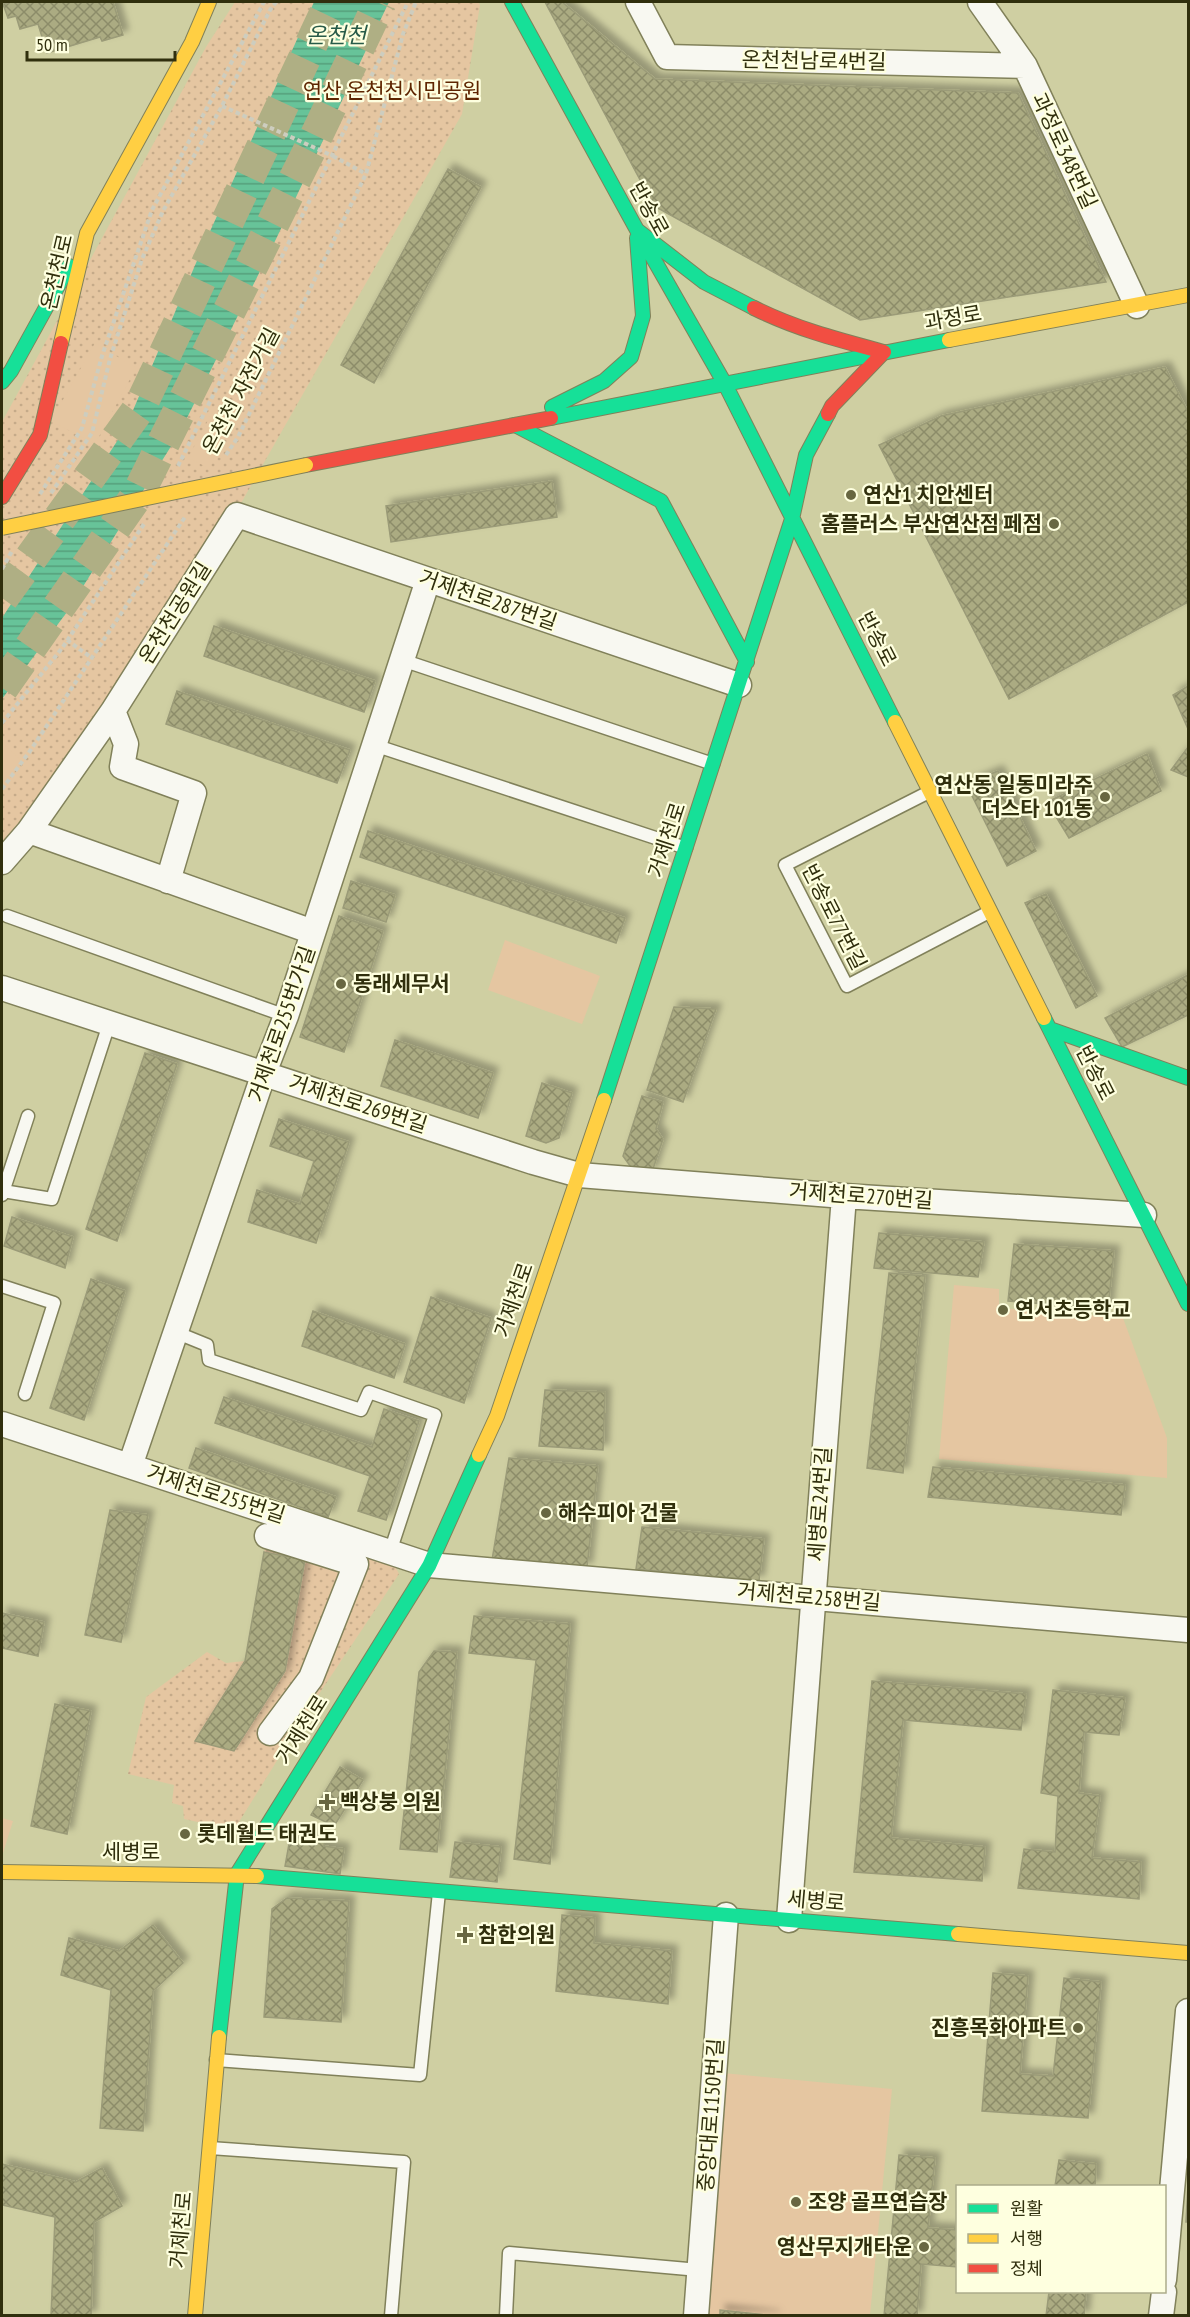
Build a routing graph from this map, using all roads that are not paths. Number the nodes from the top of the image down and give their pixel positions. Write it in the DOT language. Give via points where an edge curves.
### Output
graph roads {
  1 [pos="209,2"];
  2 [pos="219,2"];
  3 [pos="512,2"];
  4 [pos="638,2"];
  5 [pos="984,3"];
  6 [pos="192,42"];
  7 [pos="1025,66"];
  8 [pos="637,230"];
  9 [pos="87,233"];
  10 [pos="1188,295"];
  11 [pos="1137,306"];
  12 [pos="884,352"];
  13 [pos="2,382"];
  14 [pos="725,384"];
  15 [pos="515,425"];
  16 [pos="2,497"];
  17 [pos="237,515"];
  18 [pos="792,519"];
  19 [pos="2,528"];
  20 [pos="428,579"];
  21 [pos="402,660"];
  22 [pos="747,662"];
  23 [pos="739,685"];
  24 [pos="113,711"];
  25 [pos="374,745"];
  26 [pos="713,764"];
  27 [pos="930,791"];
  28 [pos="29,831"];
  29 [pos="687,849"];
  30 [pos="2,862"];
  31 [pos="168,881"];
  32 [pos="990,911"];
  33 [pos="7,916"];
  34 [pos="313,932"];
  35 [pos="2,988"];
  36 [pos="286,1016"];
  37 [pos="109,1024"];
  38 [pos="1050,1029"];
  39 [pos="264,1073"];
  40 [pos="1188,1078"];
  41 [pos="28,1116"];
  42 [pos="579,1175"];
  43 [pos="2,1193"];
  44 [pos="844,1196"];
  45 [pos="1144,1215"];
  46 [pos="2,1286"];
  47 [pos="1188,1304"];
  48 [pos="175,1332"];
  49 [pos="25,1394"];
  50 [pos="2,1424"];
  51 [pos="130,1466"];
  52 [pos="267,1536"];
  53 [pos="390,1552"];
  54 [pos="429,1565"];
  55 [pos="813,1597"];
  56 [pos="1188,1630"];
  57 [pos="270,1733"];
  58 [pos="2,1872"];
  59 [pos="237,1874"];
  60 [pos="440,1891"];
  61 [pos="726,1915"];
  62 [pos="789,1920"];
  63 [pos="1188,1953"];
  64 [pos="1188,2011"];
  65 [pos="216,2060"];
  66 [pos="209,2148"];
  67 [pos="1166,2258"];
  68 [pos="699,2270"];
  69 [pos="1164,2293"];
  70 [pos="195,2316"];
  71 [pos="391,2316"];
  72 [pos="506,2316"];
  73 [pos="696,2316"];
  74 [pos="1161,2316"];
  1 -- 6 [label="main road, 온천천로"];
  2 -- 6 [label="street"];
  3 -- 8 [label="main road, 반송로"];
  4 -- 7 [label="street, 온천천남로4번길" via="667,57"];
  5 -- 7 [label="street, 과정로348번길"];
  6 -- 9 [label="main road, 온천천로"];
  7 -- 11 [label="street, 과정로348번길"];
  8 -- 12 [label="main road" via="704,282 784,323"];
  8 -- 14 [label="main road, 반송로"];
  8 -- 15 [label="main road" via="643,316 631,357 604,381"];
  9 -- 13 [label="main road"];
  9 -- 16 [label="main road, 온천천로" via="39,435"];
  10 -- 11 [label="main road, 과정로"];
  11 -- 12 [label="main road, 과정로"];
  12 -- 14 [label="main road, 과정로"];
  12 -- 18 [label="main road, 거제천로" via="832,406 806,454"];
  14 -- 15 [label="main road, 과정로"];
  14 -- 18 [label="main road, 반송로"];
  15 -- 19 [label="main road, 과정로, bridge"];
  15 -- 22 [label="main road" via="661,501"];
  17 -- 20 [label="street, 거제천로287번길"];
  17 -- 24 [label="street, 온천천공원길"];
  18 -- 22 [label="main road, 거제천로"];
  18 -- 27 [label="main road, 반송로"];
  20 -- 21 [label="street, 거제천로255번가길"];
  20 -- 23 [label="street, 거제천로287번길"];
  21 -- 25 [label="street, 거제천로255번가길"];
  21 -- 26 [label="lane"];
  22 -- 23 [label="main road, 거제천로"];
  23 -- 26 [label="main road, 거제천로"];
  24 -- 28 [label="street, 온천천공원길"];
  24 -- 31 [label="street" via="126,744 122,767 194,793"];
  25 -- 29 [label="lane"];
  25 -- 34 [label="street, 거제천로255번가길"];
  26 -- 29 [label="main road, 거제천로"];
  27 -- 32 [label="main road, 반송로"];
  27 -- 32 [label="lane, 반송로77번길" via="785,866 847,986"];
  28 -- 30 [label="street, 온천천공원길"];
  28 -- 31 [label="street"];
  29 -- 42 [label="main road, 거제천로"];
  31 -- 34 [label="street"];
  32 -- 38 [label="main road, 반송로"];
  33 -- 36 [label="lane"];
  34 -- 36 [label="street, 거제천로255번가길"];
  35 -- 37 [label="street, 거제천로269번길"];
  36 -- 39 [label="street, 거제천로255번가길"];
  37 -- 39 [label="street, 거제천로269번길"];
  37 -- 43 [label="lane" via="52,1199"];
  38 -- 40 [label="main road"];
  38 -- 45 [label="main road, 반송로"];
  39 -- 42 [label="street, 거제천로269번길"];
  39 -- 48 [label="street, 거제천로255번가길"];
  41 -- 43 [label="lane"];
  42 -- 44 [label="street, 거제천로270번길"];
  42 -- 54 [label="main road, 거제천로" via="497,1416"];
  44 -- 45 [label="street, 거제천로270번길"];
  44 -- 55 [label="street, 세병로24번길"];
  45 -- 47 [label="main road, 반송로"];
  46 -- 49 [label="lane" via="54,1303"];
  48 -- 51 [label="street, 거제천로255번가길"];
  48 -- 53 [label="lane" via="207,1345 209,1360 361,1410 369,1392 435,1415"];
  50 -- 51 [label="street, 거제천로255번길"];
  51 -- 53 [label="street, 거제천로255번길"];
  52 -- 57 [label="street" via="356,1564 311,1678"];
  53 -- 54 [label="street, 거제천로255번길"];
  54 -- 55 [label="street, 거제천로258번길"];
  54 -- 59 [label="main road, 거제천로"];
  55 -- 56 [label="street, 거제천로258번길"];
  55 -- 62 [label="street, 세병로24번길"];
  58 -- 59 [label="main road, 세병로"];
  59 -- 60 [label="main road, 세병로"];
  59 -- 65 [label="main road, 거제천로"];
  60 -- 61 [label="main road, 세병로"];
  60 -- 65 [label="lane" via="420,2074"];
  61 -- 62 [label="main road, 세병로"];
  61 -- 68 [label="street, 중앙대로1150번길"];
  62 -- 63 [label="main road, 세병로"];
  64 -- 67 [label="street"];
  65 -- 66 [label="main road, 거제천로"];
  66 -- 70 [label="main road, 거제천로"];
  66 -- 71 [label="lane" via="404,2162"];
  68 -- 72 [label="lane" via="509,2253"];
  68 -- 73 [label="street, 중앙대로1150번길"];
  69 -- 74 [label="street"];
}
